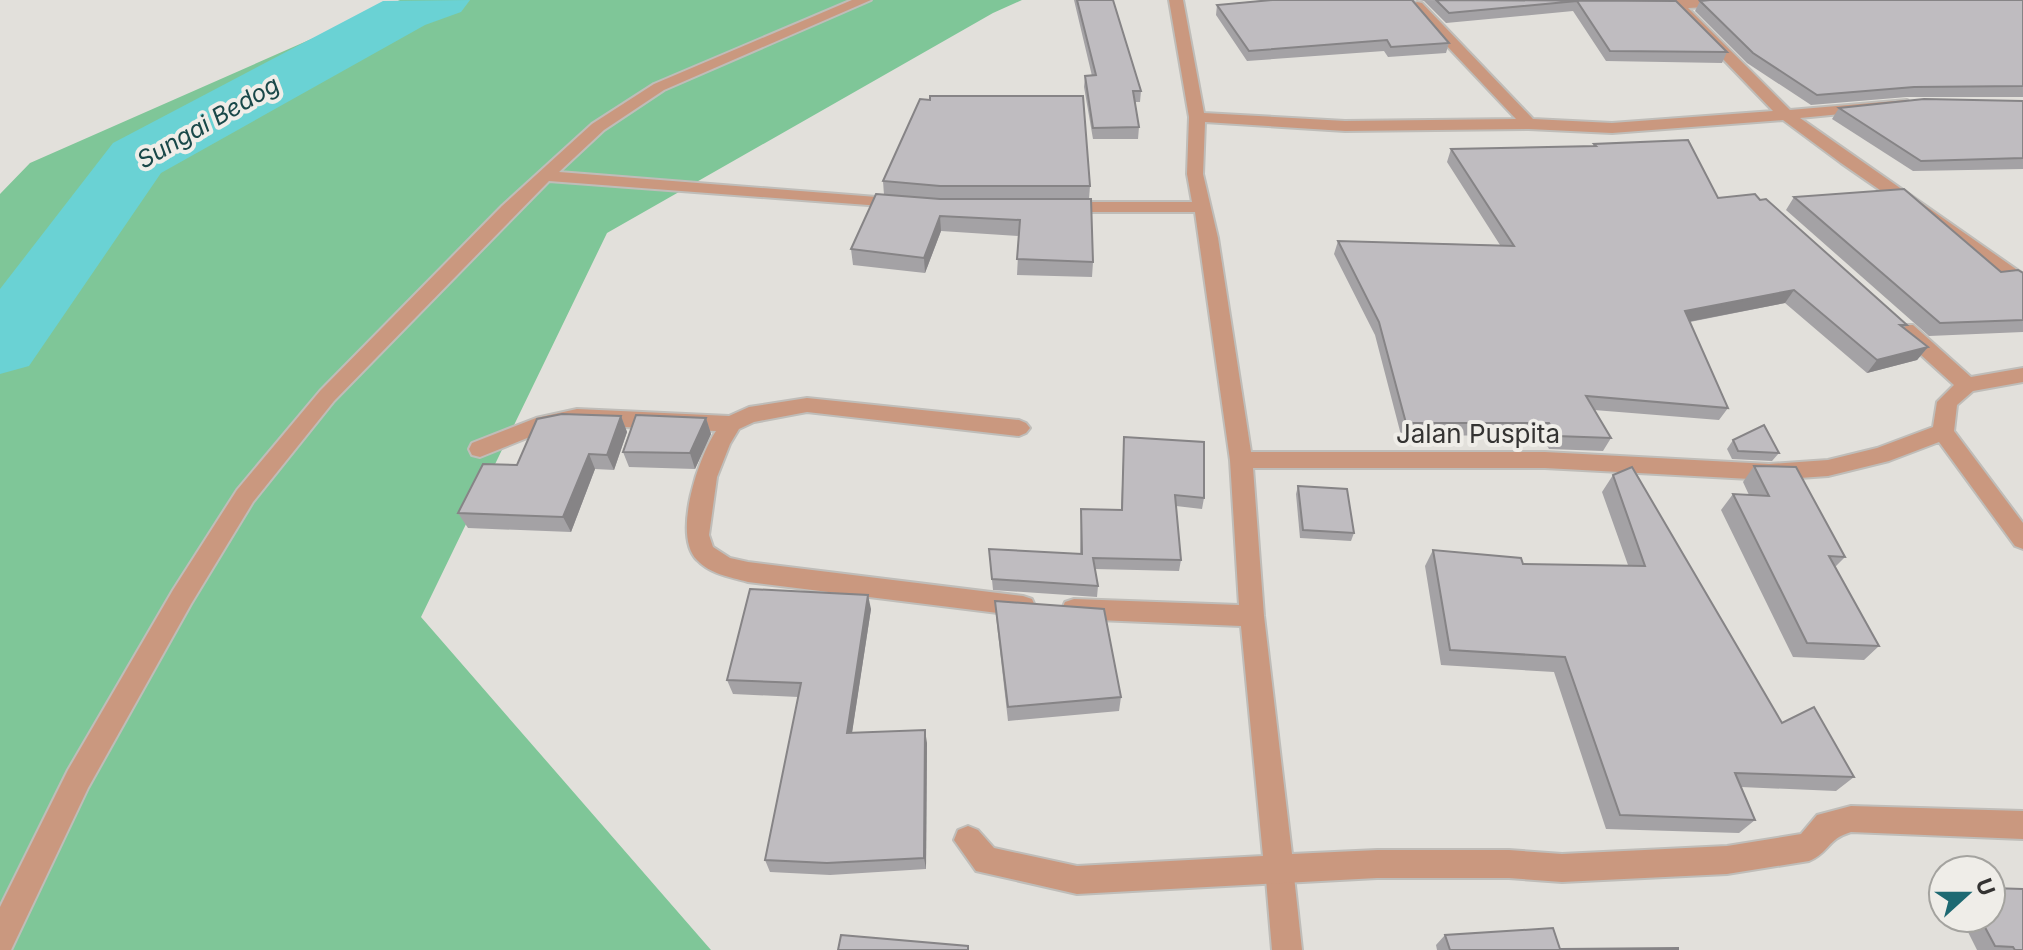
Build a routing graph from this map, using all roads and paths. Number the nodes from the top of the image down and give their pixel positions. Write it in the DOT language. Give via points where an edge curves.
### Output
graph roads {
  1 [pos="864,0"];
  2 [pos="1176,0"];
  3 [pos="1761,0"];
  4 [pos="1671,2"];
  5 [pos="1417,6"];
  6 [pos="1917,102"];
  7 [pos="1788,116"];
  8 [pos="1197,117"];
  9 [pos="1529,124"];
  10 [pos="544,176"];
  11 [pos="926,206"];
  12 [pos="1049,207"];
  13 [pos="1202,207"];
  14 [pos="2023,283"];
  15 [pos="1896,322"];
  16 [pos="2023,375"];
  17 [pos="1967,385"];
  18 [pos="732,424"];
  19 [pos="1019,428"];
  20 [pos="1943,432"];
  21 [pos="480,449"];
  22 [pos="1241,460"];
  23 [pos="2023,540"];
  24 [pos="1252,616"];
  25 [pos="2023,825"];
  26 [pos="968,840"];
  27 [pos="1279,867"];
  28 [pos="0,939"];
  29 [pos="1287,950"];
  1 -- 10 [label="street" via="659,87 598,127"];
  2 -- 8 [label="street"];
  3 -- 4 [label="street"];
  4 -- 7 [label="street"];
  5 -- 9 [label="street"];
  6 -- 7 [label="street"];
  7 -- 9 [label="street" via="1612,128"];
  7 -- 14 [label="street" via="1974,243"];
  8 -- 9 [label="street" via="1345,126"];
  8 -- 13 [label="street" via="1195,174"];
  10 -- 11 [label="street"];
  10 -- 28 [label="street" via="327,396 245,496 78,779"];
  12 -- 13 [label="street"];
  13 -- 22 [label="street"];
  15 -- 17 [label="street"];
  16 -- 17 [label="street"];
  17 -- 20 [label="street" via="1947,402"];
  18 -- 19 [label="street" via="749,415 807,405"];
  18 -- 21 [label="street" via="577,417 543,423"];
  18 -- 24 [label="street" via="706,477 697,535 704,553 724,566 1050,608"];
  20 -- 22 [label="street, Jalan Puspita" via="1828,468 1769,472 1545,460"];
  20 -- 23 [label="street"];
  22 -- 24 [label="street"];
  24 -- 27 [label="street"];
  25 -- 27 [label="street" via="1851,819 1827,825 1809,847 1727,860 1562,868"];
  26 -- 27 [label="street" via="986,861 1077,880"];
  27 -- 29 [label="street"];
}
